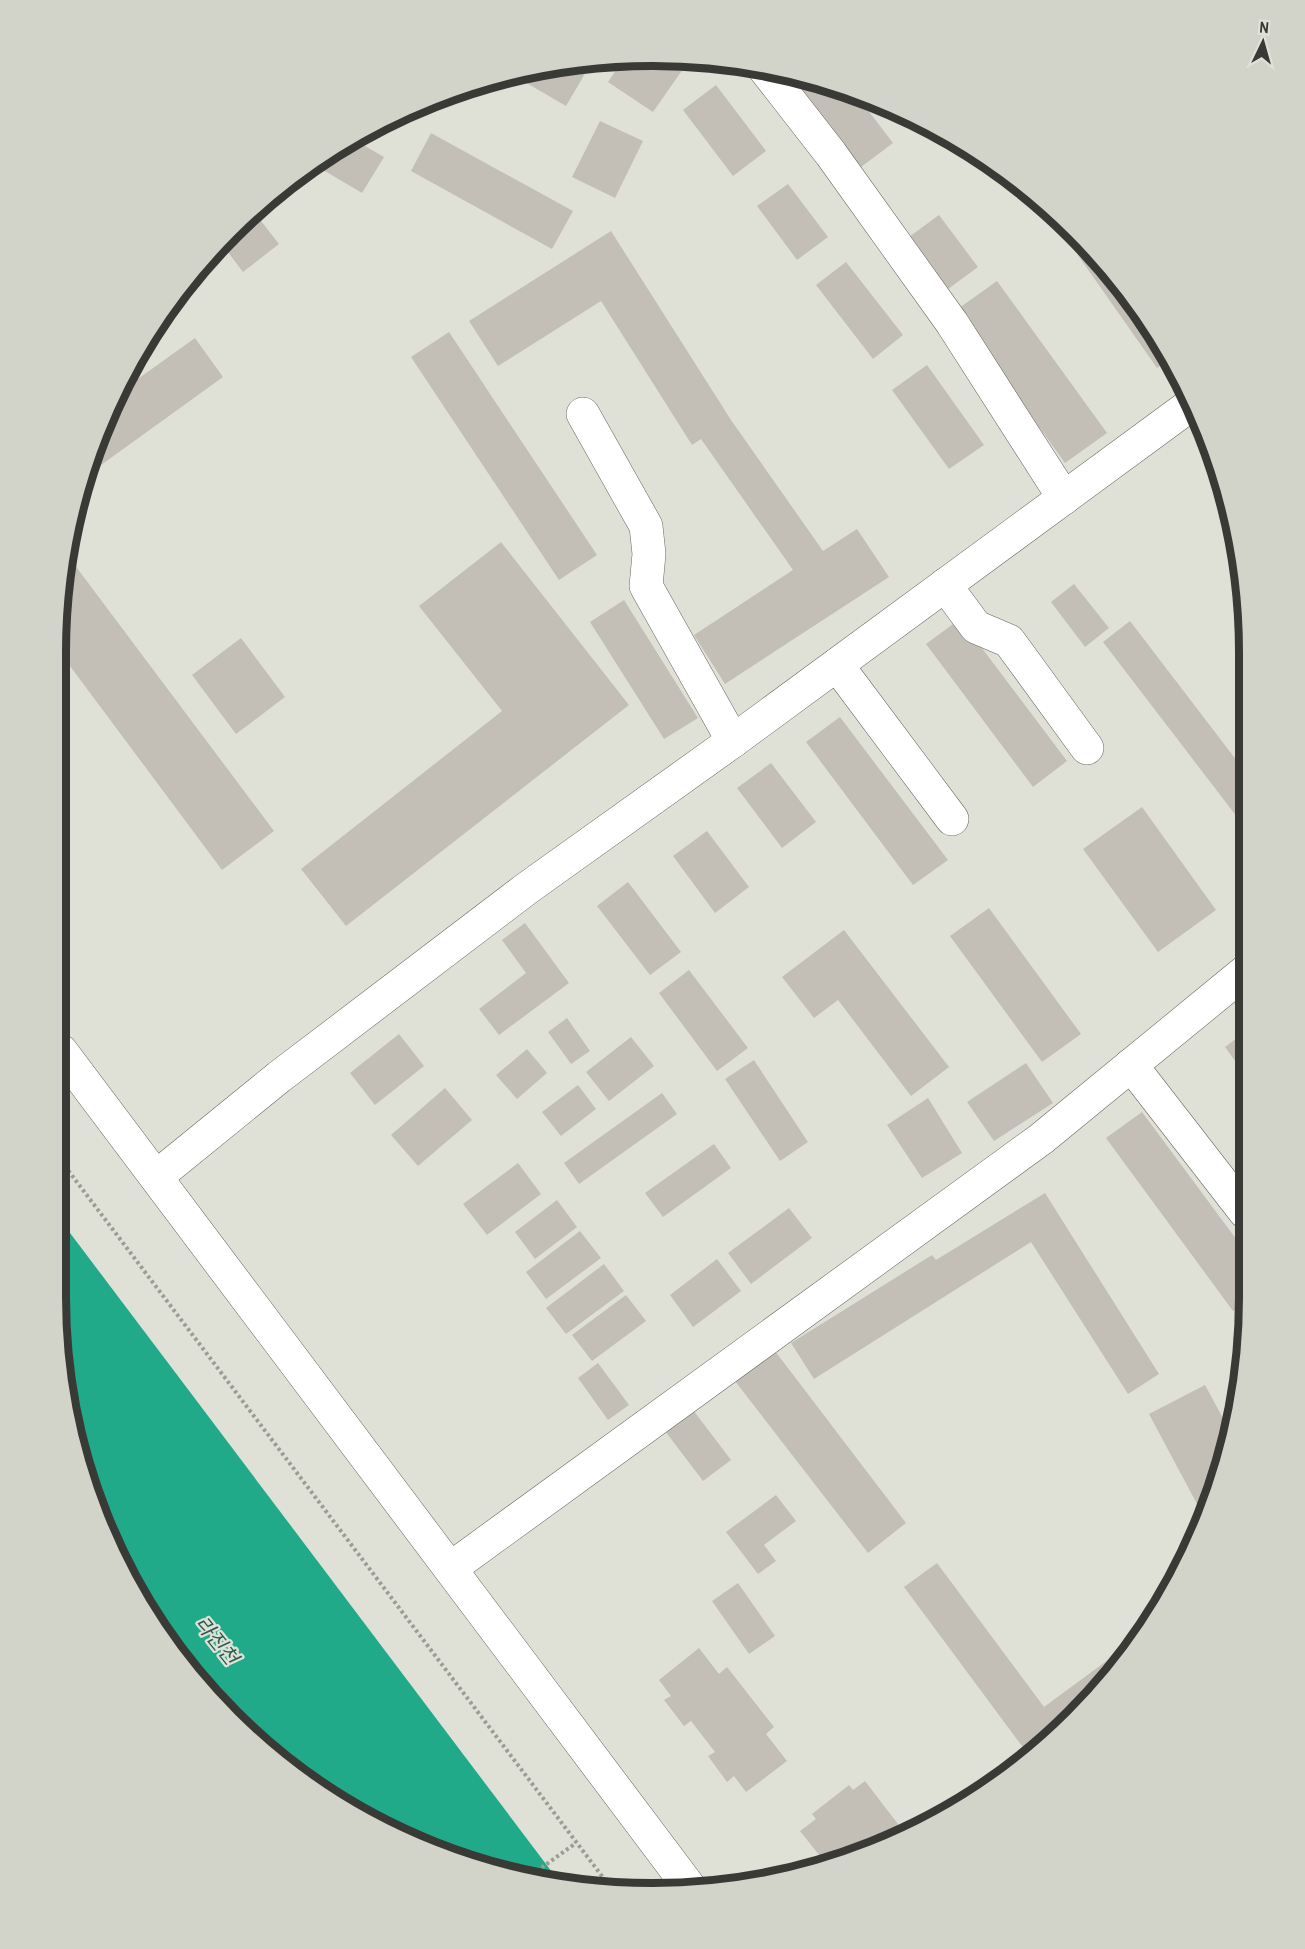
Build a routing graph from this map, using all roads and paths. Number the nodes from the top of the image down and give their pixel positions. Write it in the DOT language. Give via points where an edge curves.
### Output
graph roads {
  1 [pos="772,78"];
  2 [pos="1186,408"];
  3 [pos="583,414"];
  4 [pos="1064,498"];
  5 [pos="945,585"];
  6 [pos="837,666"];
  7 [pos="733,741"];
  8 [pos="1087,748"];
  9 [pos="952,819"];
  10 [pos="1239,977"];
  11 [pos="66,1058"];
  12 [pos="1131,1065"];
  13 [pos="66,1168"];
  14 [pos="156,1177"];
  15 [pos="1239,1204"];
  16 [pos="451,1568"];
  17 [pos="576,1843"];
  18 [pos="536,1871"];
  19 [pos="606,1881"];
  20 [pos="686,1882"];
  1 -- 4 [label="street" via="952,323"];
  2 -- 4 [label="street"];
  3 -- 7 [label="street" via="646,525 646,586"];
  4 -- 5 [label="street"];
  5 -- 6 [label="street"];
  5 -- 8 [label="street" via="975,627 1009,640"];
  6 -- 7 [label="street"];
  6 -- 9 [label="street"];
  7 -- 14 [label="street" via="526,889 279,1077"];
  10 -- 12 [label="street"];
  11 -- 14 [label="street"];
  12 -- 15 [label="street"];
  12 -- 16 [label="street" via="1041,1139"];
  13 -- 17 [label="path"];
  14 -- 16 [label="street"];
  16 -- 20 [label="street"];
  17 -- 18 [label="path"];
  17 -- 19 [label="path"];
}
